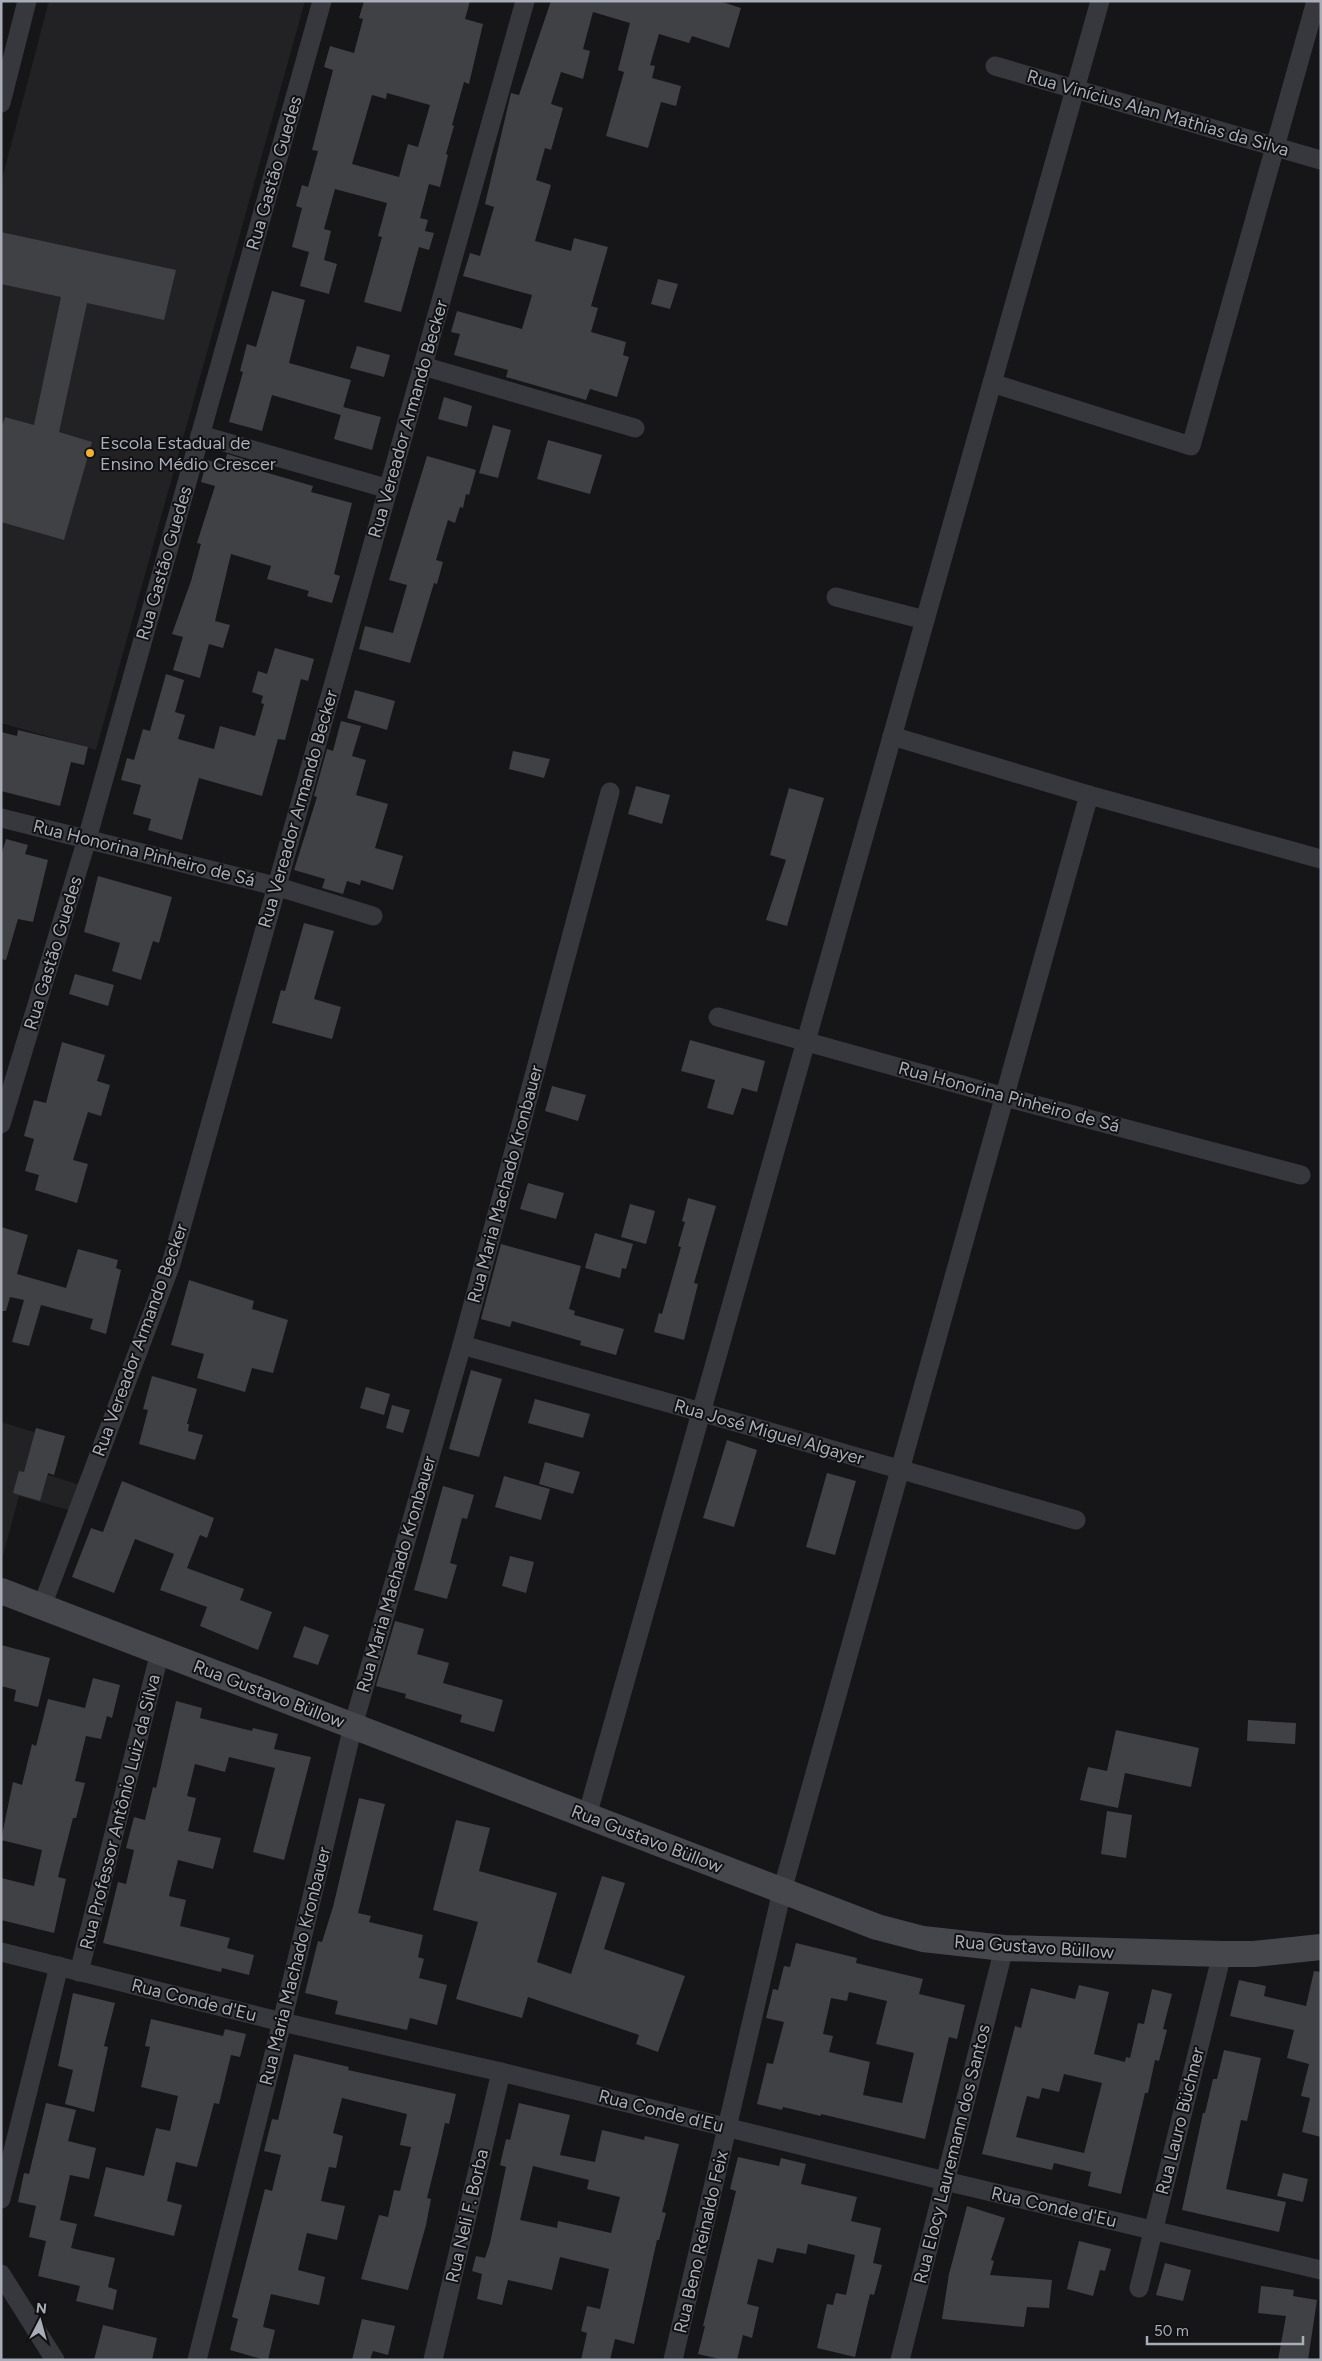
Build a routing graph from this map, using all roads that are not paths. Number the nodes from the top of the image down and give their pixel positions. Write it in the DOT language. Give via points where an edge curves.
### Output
graph roads {
  1 [pos="27,1"];
  2 [pos="322,1"];
  3 [pos="526,1"];
  4 [pos="1100,1"];
  5 [pos="1316,1"];
  6 [pos="10,34"];
  7 [pos="995,66"];
  8 [pos="1075,89"];
  9 [pos="1,103"];
  10 [pos="1276,147"];
  11 [pos="1321,160"];
  12 [pos="423,366"];
  13 [pos="992,383"];
  14 [pos="635,428"];
  15 [pos="200,435"];
  16 [pos="389,489"];
  17 [pos="836,597"];
  18 [pos="925,620"];
  19 [pos="892,736"];
  20 [pos="610,792"];
  21 [pos="1089,795"];
  22 [pos="1,818"];
  23 [pos="87,839"];
  24 [pos="1321,859"];
  25 [pos="275,886"];
  26 [pos="373,916"];
  27 [pos="718,1017"];
  28 [pos="806,1042"];
  29 [pos="1005,1097"];
  30 [pos="1,1124"];
  31 [pos="1302,1175"];
  32 [pos="462,1346"];
  33 [pos="701,1412"];
  34 [pos="900,1470"];
  35 [pos="1076,1520"];
  36 [pos="1,1591"];
  37 [pos="42,1606"];
  38 [pos="160,1652"];
  39 [pos="353,1726"];
  40 [pos="587,1816"];
  41 [pos="782,1891"];
  42 [pos="1321,1947"];
  43 [pos="1004,1948"];
  44 [pos="1,1952"];
  45 [pos="1222,1954"];
  46 [pos="59,1966"];
  47 [pos="79,1972"];
  48 [pos="282,2022"];
  49 [pos="501,2072"];
  50 [pos="728,2128"];
  51 [pos="945,2181"];
  52 [pos="1,2199"];
  53 [pos="1153,2230"];
  54 [pos="1321,2270"];
  55 [pos="1,2274"];
  56 [pos="1139,2288"];
  57 [pos="55,2360"];
  58 [pos="197,2360"];
  59 [pos="433,2360"];
  60 [pos="673,2360"];
  61 [pos="900,2360"];
  1 -- 6 [label="street"];
  2 -- 15 [label="street, Rua Gastão Guedes"];
  3 -- 12 [label="street, Rua Vereador Armando Becker"];
  4 -- 8 [label="street"];
  5 -- 10 [label="street"];
  6 -- 9 [label="street"];
  7 -- 8 [label="street, Rua Vinícius Alan Mathias da Silva"];
  8 -- 10 [label="street, Rua Vinícius Alan Mathias da Silva"];
  8 -- 13 [label="street"];
  10 -- 11 [label="street, Rua Vinícius Alan Mathias da Silva"];
  10 -- 13 [label="street" via="1191,446"];
  12 -- 14 [label="street"];
  12 -- 16 [label="street, Rua Vereador Armando Becker"];
  13 -- 18 [label="street"];
  15 -- 16 [label="street"];
  15 -- 23 [label="street, Rua Gastão Guedes"];
  16 -- 25 [label="street, Rua Vereador Armando Becker"];
  17 -- 18 [label="street"];
  18 -- 19 [label="street"];
  19 -- 21 [label="street"];
  19 -- 28 [label="street"];
  20 -- 32 [label="street, Rua Maria Machado Kronbauer"];
  21 -- 24 [label="street"];
  21 -- 29 [label="street, Rua Beno Reinaldo Feix"];
  22 -- 23 [label="street, Rua Honorina Pinheiro de Sá"];
  23 -- 25 [label="street, Rua Honorina Pinheiro de Sá"];
  23 -- 30 [label="street, Rua Gastão Guedes"];
  25 -- 26 [label="street, Rua Honorina Pinheiro de Sá"];
  25 -- 37 [label="street, Rua Vereador Armando Becker" via="171,1264"];
  27 -- 28 [label="street, Rua Honorina Pinheiro de Sá"];
  28 -- 29 [label="street, Rua Honorina Pinheiro de Sá"];
  28 -- 33 [label="street"];
  29 -- 31 [label="street, Rua Honorina Pinheiro de Sá"];
  29 -- 34 [label="street, Rua Beno Reinaldo Feix"];
  32 -- 33 [label="street, Rua José Miguel Algayer"];
  32 -- 39 [label="street, Rua Maria Machado Kronbauer"];
  33 -- 34 [label="street, Rua José Miguel Algayer"];
  33 -- 40 [label="street"];
  34 -- 35 [label="street, Rua José Miguel Algayer"];
  34 -- 41 [label="street, Rua Beno Reinaldo Feix"];
  36 -- 37 [label="main road, Rua Gustavo Büllow"];
  37 -- 38 [label="main road, Rua Gustavo Büllow"];
  38 -- 39 [label="main road, Rua Gustavo Büllow"];
  38 -- 47 [label="street, Rua Professor Antônio Luiz da Silva"];
  39 -- 40 [label="main road, Rua Gustavo Büllow"];
  39 -- 48 [label="street, Rua Maria Machado Kronbauer"];
  40 -- 41 [label="main road, Rua Gustavo Büllow"];
  41 -- 43 [label="main road, Rua Gustavo Büllow" via="877,1927 922,1939"];
  41 -- 50 [label="street, Rua Beno Reinaldo Feix"];
  42 -- 45 [label="main road, Rua Gustavo Büllow"];
  43 -- 45 [label="main road, Rua Gustavo Büllow"];
  43 -- 51 [label="street, Rua Elocy Lauremann dos Santos"];
  44 -- 46 [label="street, Rua Conde d'Eu"];
  45 -- 53 [label="street, Rua Lauro Büchner"];
  46 -- 47 [label="street, Rua Conde d'Eu"];
  46 -- 52 [label="street, Rua Professor Antônio Luiz da Silva"];
  47 -- 48 [label="street, Rua Conde d'Eu"];
  48 -- 49 [label="street, Rua Conde d'Eu"];
  48 -- 58 [label="street, Rua Maria Machado Kronbauer"];
  49 -- 50 [label="street, Rua Conde d'Eu"];
  49 -- 59 [label="street, Rua Neli F. Borba"];
  50 -- 51 [label="street, Rua Conde d'Eu"];
  50 -- 60 [label="street, Rua Beno Reinaldo Feix"];
  51 -- 53 [label="street, Rua Conde d'Eu"];
  51 -- 61 [label="street, Rua Elocy Lauremann dos Santos"];
  53 -- 54 [label="street, Rua Conde d'Eu"];
  53 -- 56 [label="street, Rua Lauro Büchner"];
  55 -- 57 [label="street"];
}
